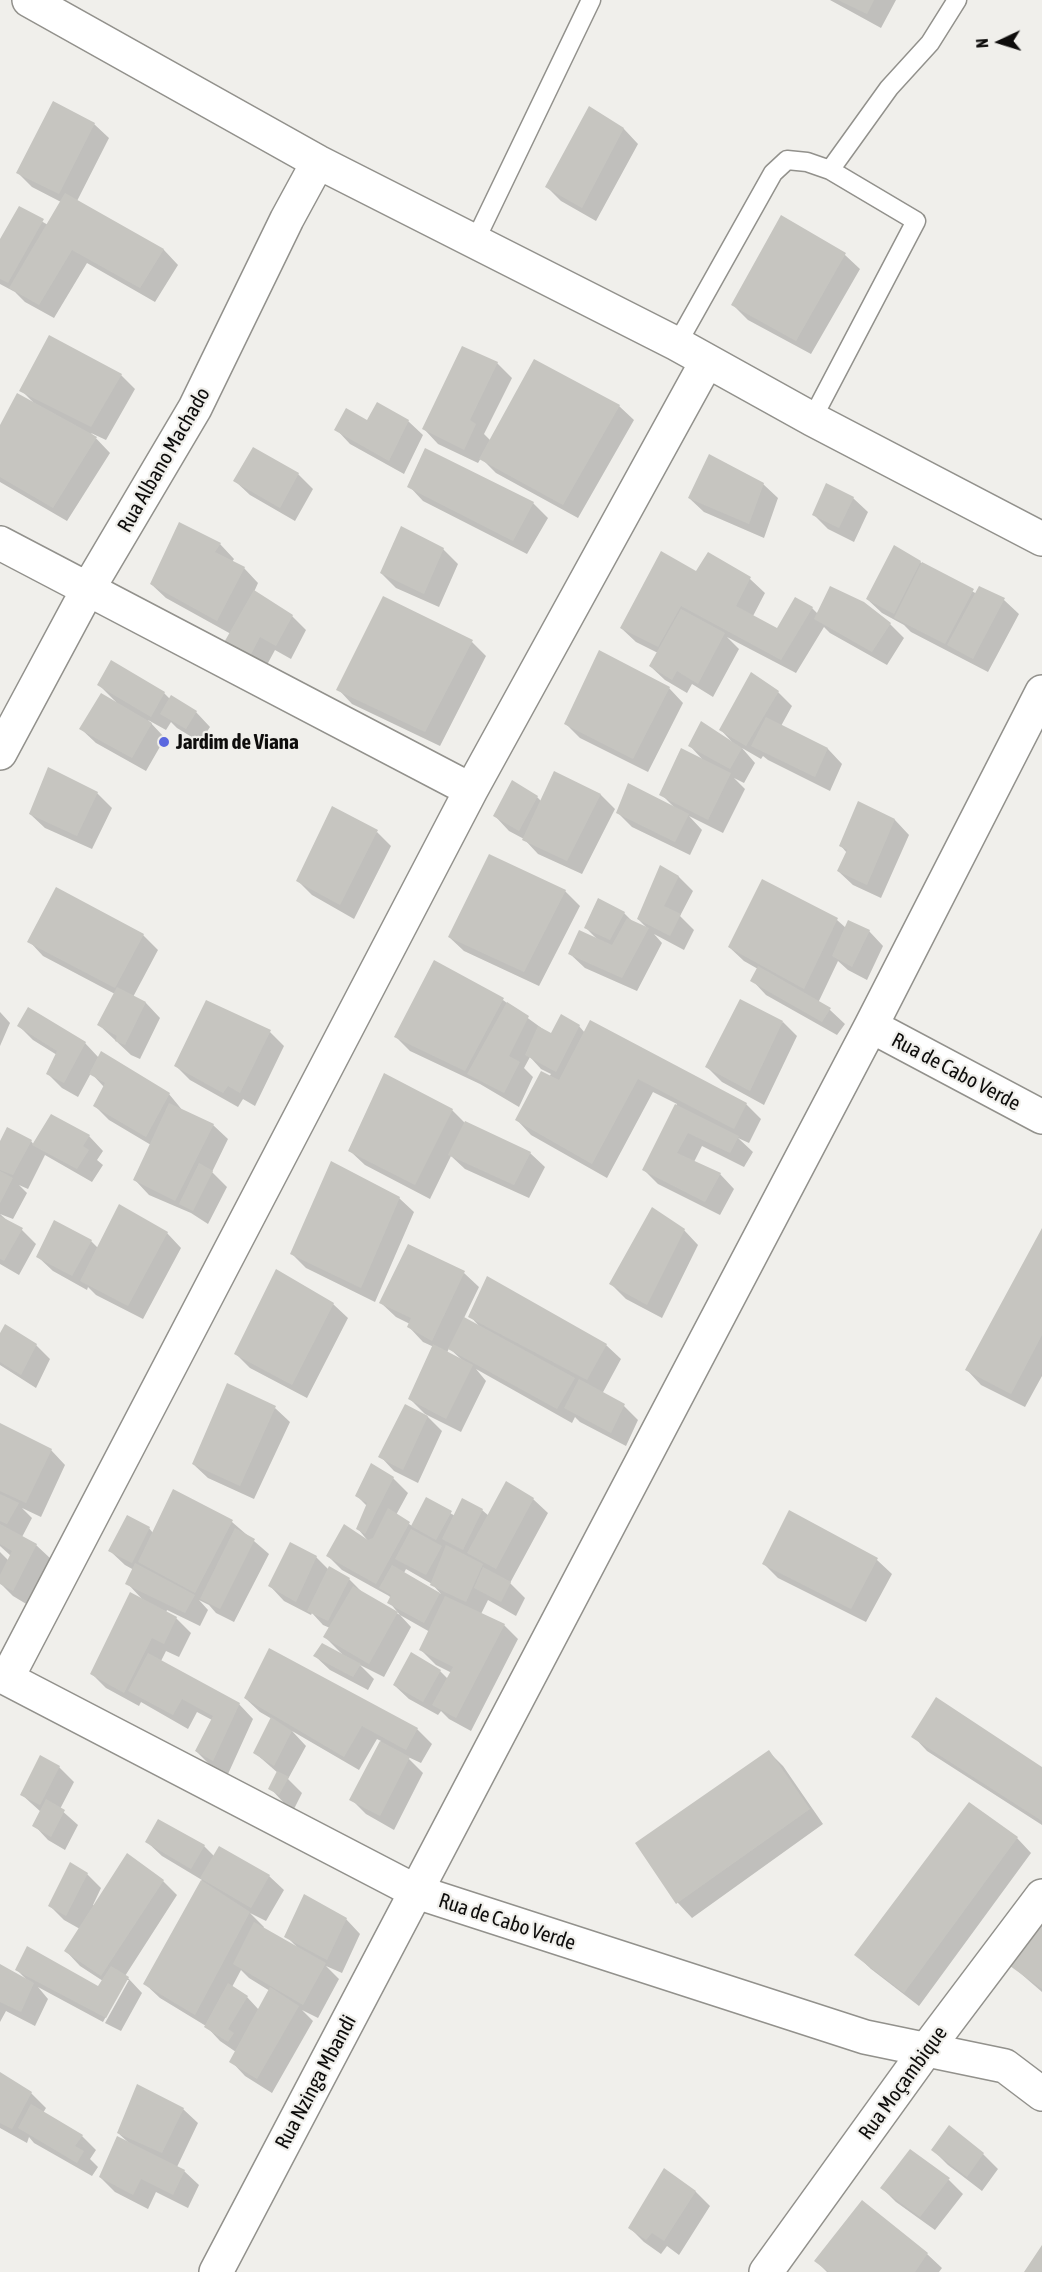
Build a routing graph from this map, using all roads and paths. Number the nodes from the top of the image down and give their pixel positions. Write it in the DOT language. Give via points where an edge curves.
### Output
graph roads {
  1 [pos="591,0"];
  2 [pos="957,0"];
  3 [pos="34,1"];
  4 [pos="318,162"];
  5 [pos="830,170"];
  6 [pos="475,241"];
  7 [pos="677,344"];
  8 [pos="707,361"];
  9 [pos="812,419"];
  10 [pos="1042,538"];
  11 [pos="0,543"];
  12 [pos="88,590"];
  13 [pos="1042,692"];
  14 [pos="0,753"];
  15 [pos="471,790"];
  16 [pos="871,1026"];
  17 [pos="1042,1117"];
  18 [pos="3,1676"];
  19 [pos="417,1892"];
  20 [pos="1042,1896"];
  21 [pos="926,2050"];
  22 [pos="1042,2094"];
  23 [pos="216,2272"];
  24 [pos="766,2272"];
  1 -- 6 [label="lane"];
  2 -- 5 [label="lane" via="930,43 889,88"];
  3 -- 4 [label="street"];
  4 -- 6 [label="street"];
  4 -- 12 [label="street, Rua Albano Machado" via="195,408"];
  5 -- 7 [label="lane" via="787,160 773,173"];
  5 -- 9 [label="lane" via="916,221"];
  6 -- 7 [label="street"];
  7 -- 8 [label="street"];
  8 -- 9 [label="street"];
  8 -- 15 [label="street"];
  9 -- 10 [label="street"];
  11 -- 12 [label="street"];
  12 -- 14 [label="street, Rua Albano Machado"];
  12 -- 15 [label="street"];
  13 -- 16 [label="street, Rua Nzinga Mbandi"];
  15 -- 18 [label="street"];
  16 -- 17 [label="street, Rua de Cabo Verde"];
  16 -- 19 [label="street, Rua Nzinga Mbandi"];
  18 -- 19 [label="street, Rua de Cabo Verde"];
  19 -- 21 [label="street, Rua de Cabo Verde" via="865,2037"];
  19 -- 23 [label="street, Rua Nzinga Mbandi"];
  20 -- 21 [label="street, Rua Moçambique"];
  21 -- 22 [label="street, Rua de Cabo Verde" via="1005,2066"];
  21 -- 24 [label="street, Rua Moçambique"];
}
